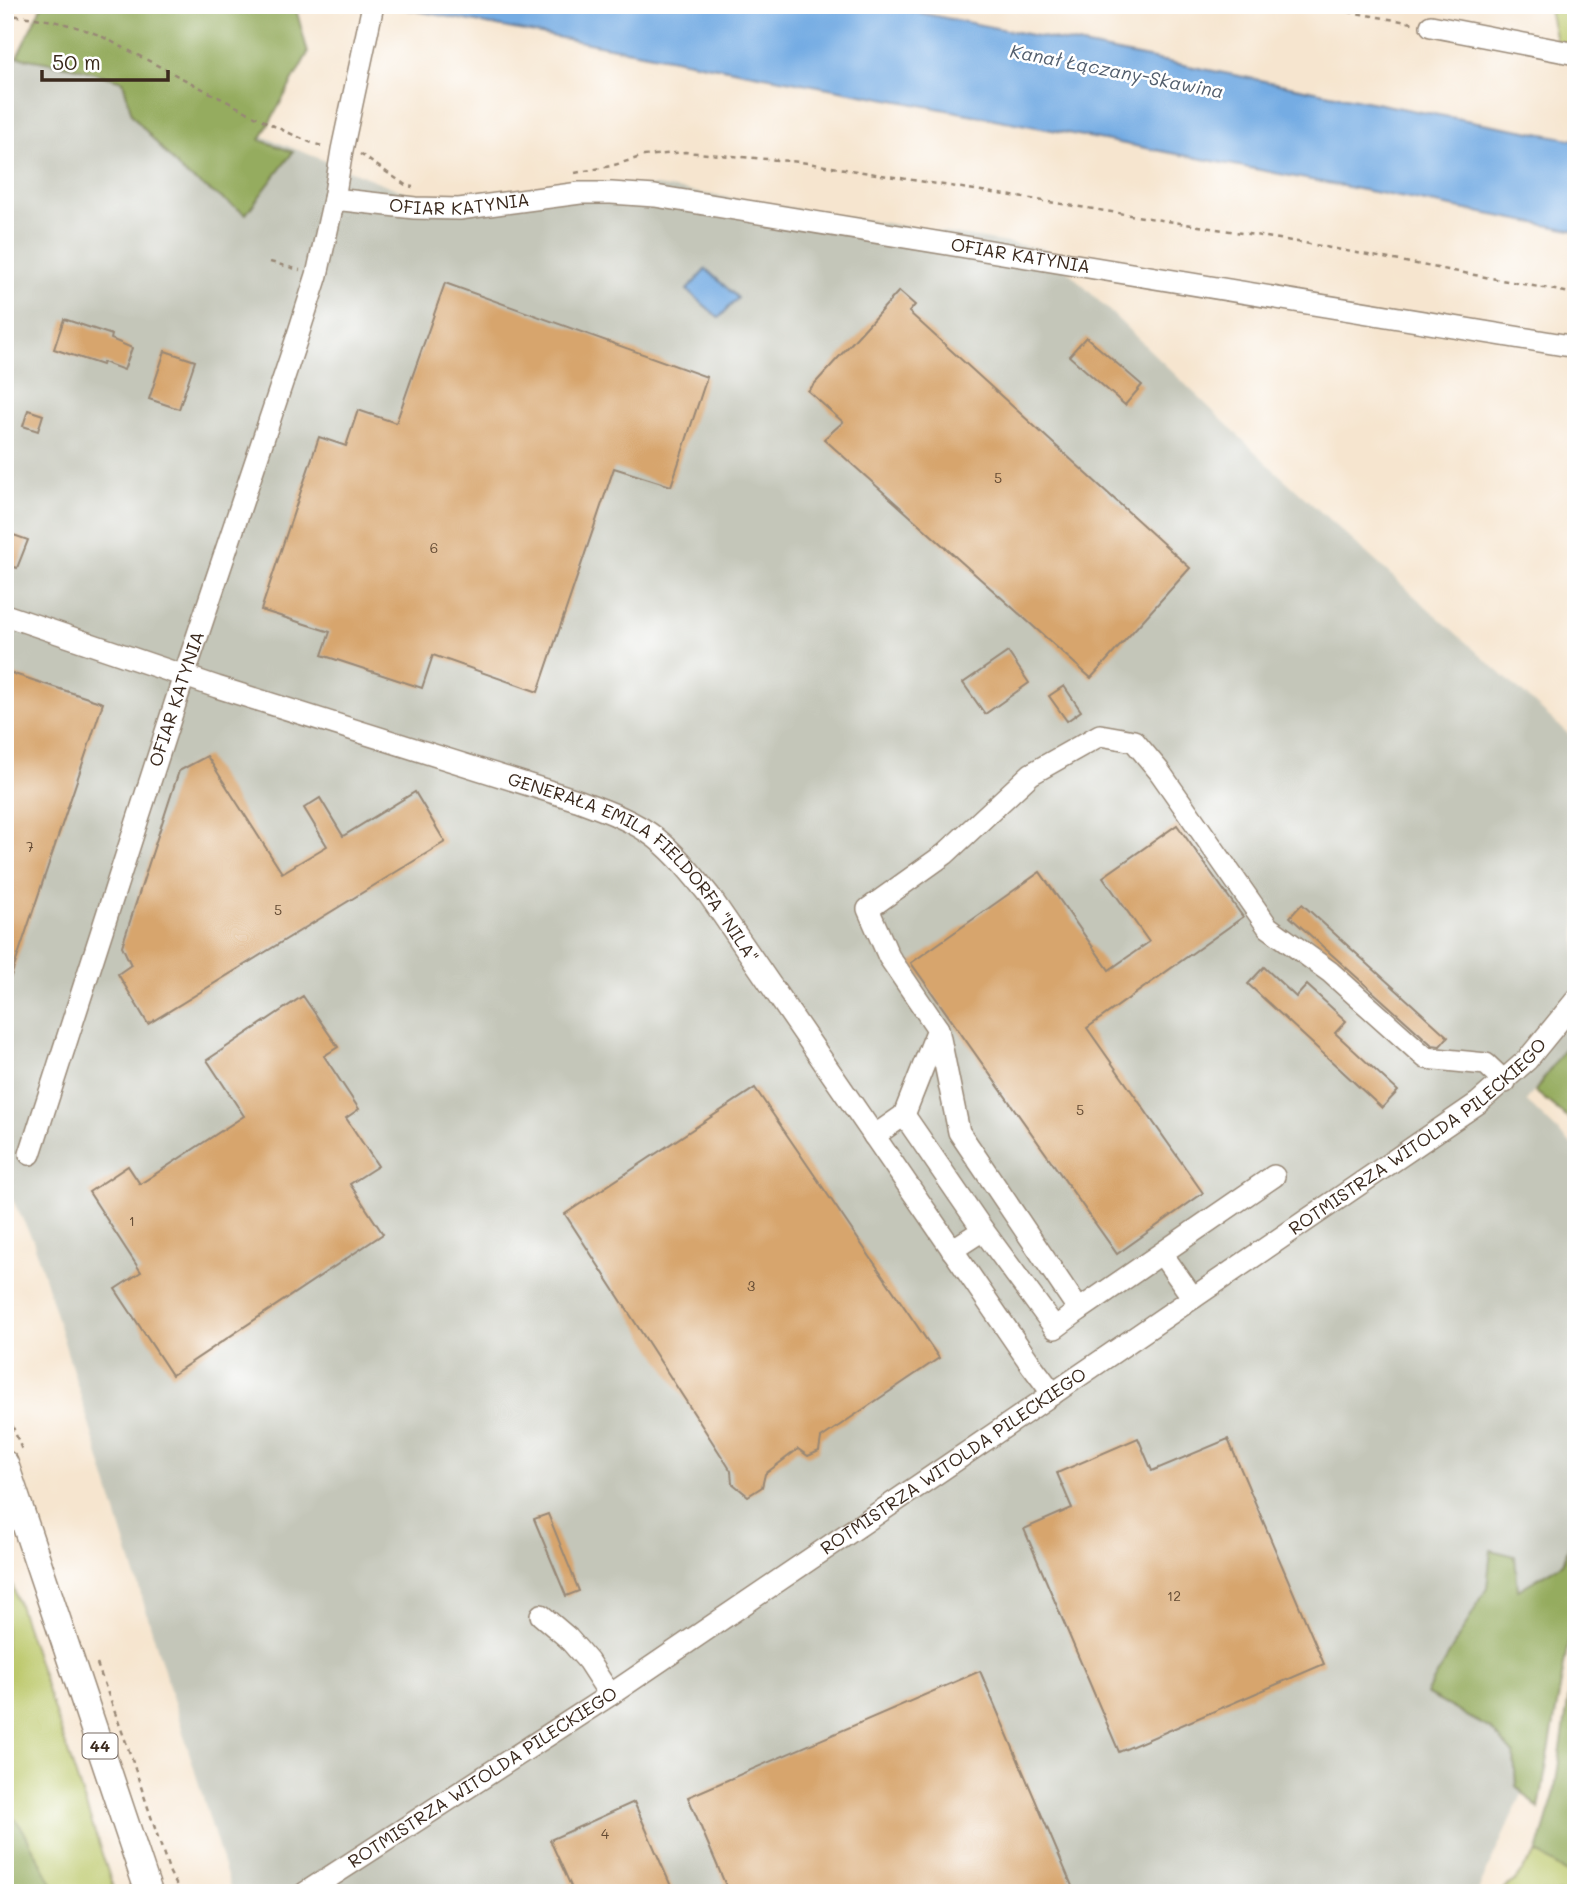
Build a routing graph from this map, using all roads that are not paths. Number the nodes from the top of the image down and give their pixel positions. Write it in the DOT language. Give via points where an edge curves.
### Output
graph roads {
  1 [pos="373,5"];
  2 [pos="1431,26"];
  3 [pos="1576,54"];
  4 [pos="334,199"];
  5 [pos="1576,347"];
  6 [pos="5,615"];
  7 [pos="184,676"];
  8 [pos="1576,1000"];
  9 [pos="938,1029"];
  10 [pos="1505,1082"];
  11 [pos="904,1115"];
  12 [pos="874,1136"];
  13 [pos="30,1154"];
  14 [pos="1274,1176"];
  15 [pos="983,1230"];
  16 [pos="952,1250"];
  17 [pos="1162,1254"];
  18 [pos="1193,1298"];
  19 [pos="1079,1310"];
  20 [pos="1053,1394"];
  21 [pos="15,1460"];
  22 [pos="541,1615"];
  23 [pos="610,1695"];
  24 [pos="149,1893"];
  25 [pos="305,1893"];
  1 -- 4 [label="street"];
  2 -- 3 [label="street"];
  4 -- 5 [label="street, OFIAR KATYNIA" via="459,209 580,193 642,195"];
  4 -- 7 [label="street, OFIAR KATYNIA" via="317,275"];
  6 -- 7 [label="street, GENERAŁA EMILA FIELDORFA \"NILA\""];
  7 -- 12 [label="street, GENERAŁA EMILA FIELDORFA \"NILA\"" via="577,800 619,816 655,837 709,895"];
  7 -- 13 [label="street, OFIAR KATYNIA"];
  8 -- 10 [label="street, ROTMISTRZA WITOLDA PILECKIEGO"];
  9 -- 10 [label="street" via="889,957 868,909 946,854 1031,774 1100,735 1134,741 1268,927 1330,972 1426,1058 1486,1064"];
  9 -- 11 [label="street"];
  9 -- 19 [label="street" via="959,1132"];
  10 -- 18 [label="street, ROTMISTRZA WITOLDA PILECKIEGO"];
  11 -- 12 [label="street"];
  11 -- 15 [label="street"];
  12 -- 16 [label="street, GENERAŁA EMILA FIELDORFA \"NILA\""];
  14 -- 17 [label="street"];
  15 -- 16 [label="street"];
  15 -- 19 [label="street" via="1055,1328"];
  16 -- 20 [label="street, GENERAŁA EMILA FIELDORFA \"NILA\""];
  17 -- 18 [label="street"];
  17 -- 19 [label="street"];
  18 -- 20 [label="street, ROTMISTRZA WITOLDA PILECKIEGO"];
  20 -- 23 [label="street, ROTMISTRZA WITOLDA PILECKIEGO"];
  21 -- 24 [label="main road, 44"];
  22 -- 23 [label="street" via="588,1661"];
  23 -- 25 [label="street, ROTMISTRZA WITOLDA PILECKIEGO"];
}
